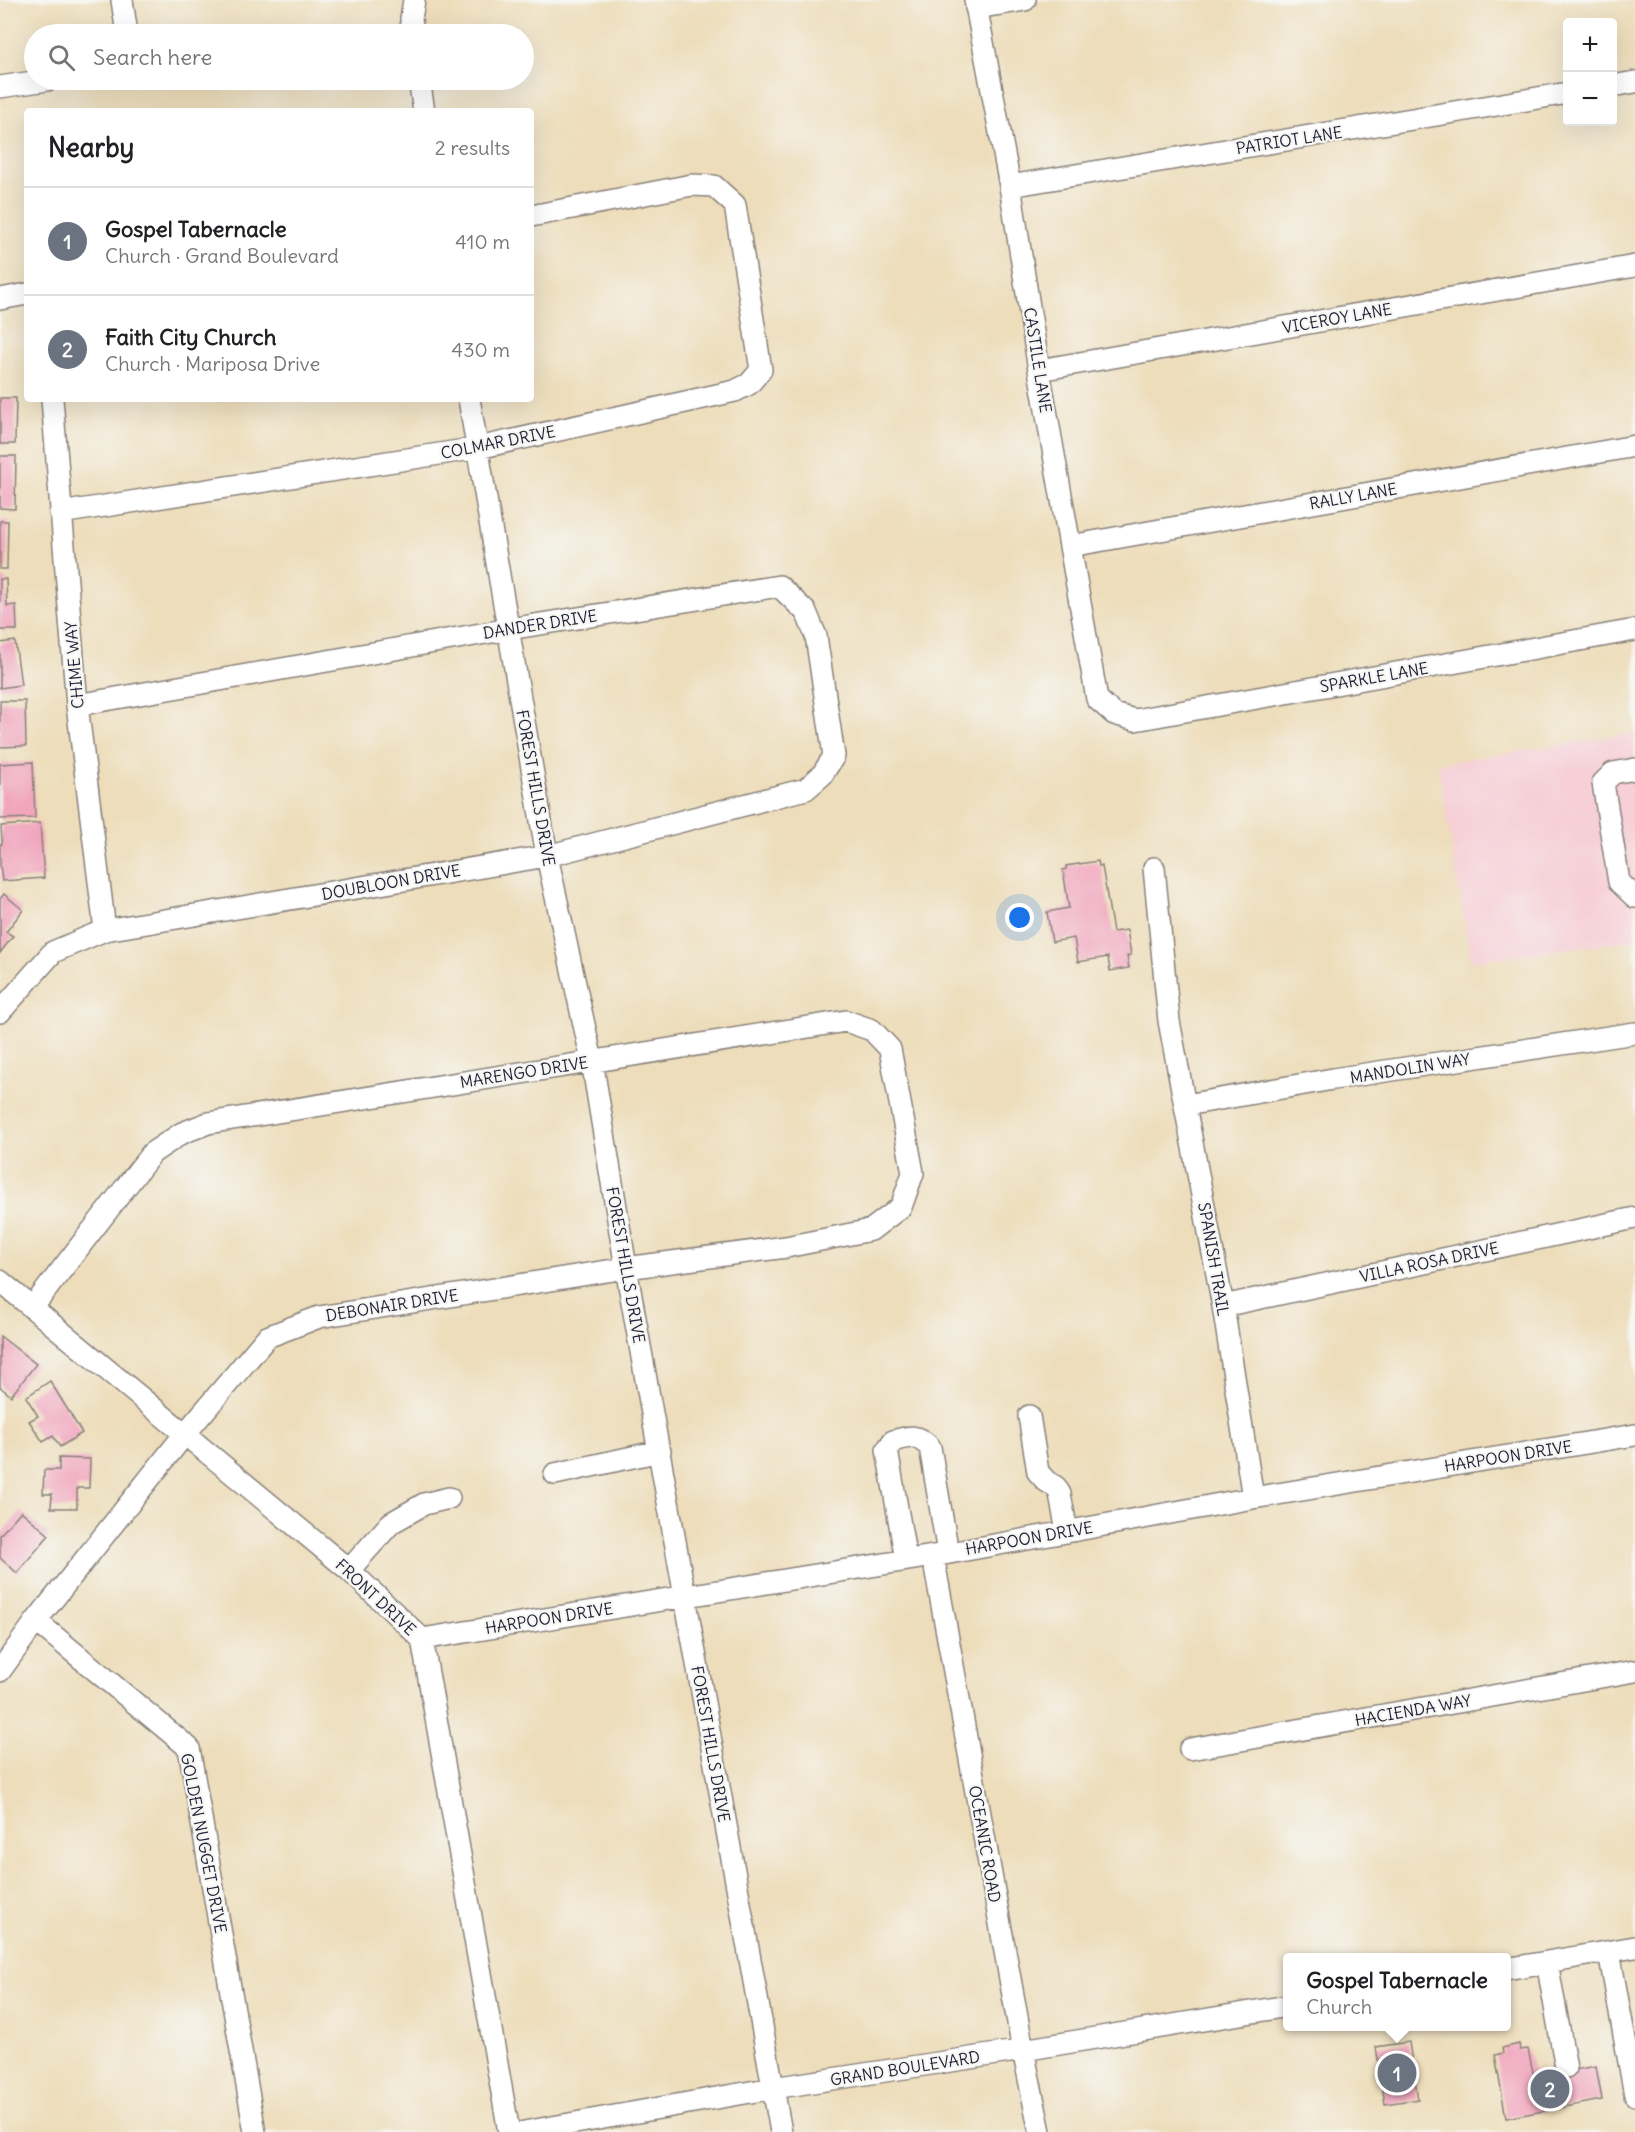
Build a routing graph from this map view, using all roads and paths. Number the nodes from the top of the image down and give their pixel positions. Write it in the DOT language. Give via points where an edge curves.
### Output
graph roads {
  1 [pos="122,0"];
  2 [pos="414,0"];
  3 [pos="1025,0"];
  4 [pos="976,4"];
  5 [pos="126,24"];
  6 [pos="412,24"];
  7 [pos="1635,82"];
  8 [pos="24,83"];
  9 [pos="1617,85"];
  10 [pos="0,87"];
  11 [pos="421,90"];
  12 [pos="1563,94"];
  13 [pos="424,108"];
  14 [pos="1010,186"];
  15 [pos="534,215"];
  16 [pos="1635,266"];
  17 [pos="24,295"];
  18 [pos="0,299"];
  19 [pos="1039,370"];
  20 [pos="52,402"];
  21 [pos="470,402"];
  22 [pos="1635,446"];
  23 [pos="478,448"];
  24 [pos="60,513"];
  25 [pos="1070,546"];
  26 [pos="509,629"];
  27 [pos="1635,630"];
  28 [pos="77,705"];
  29 [pos="1114,714"];
  30 [pos="1635,769"];
  31 [pos="807,789"];
  32 [pos="547,856"];
  33 [pos="1154,868"];
  34 [pos="1635,897"];
  35 [pos="105,930"];
  36 [pos="0,1012"];
  37 [pos="1635,1034"];
  38 [pos="592,1061"];
  39 [pos="1186,1105"];
  40 [pos="1635,1218"];
  41 [pos="871,1230"];
  42 [pos="626,1268"];
  43 [pos="0,1281"];
  44 [pos="1223,1306"];
  45 [pos="32,1308"];
  46 [pos="1029,1416"];
  47 [pos="184,1435"];
  48 [pos="1635,1435"];
  49 [pos="660,1451"];
  50 [pos="555,1474"];
  51 [pos="449,1498"];
  52 [pos="1253,1498"];
  53 [pos="1067,1532"];
  54 [pos="940,1554"];
  55 [pos="906,1560"];
  56 [pos="349,1570"];
  57 [pos="684,1596"];
  58 [pos="36,1621"];
  59 [pos="422,1639"];
  60 [pos="0,1671"];
  61 [pos="1635,1671"];
  62 [pos="1190,1749"];
  63 [pos="1635,1947"];
  64 [pos="1609,1952"];
  65 [pos="1547,1962"];
  66 [pos="1511,1968"];
  67 [pos="1283,2007"];
  68 [pos="1023,2050"];
  69 [pos="1566,2068"];
  70 [pos="773,2088"];
  71 [pos="1635,2095"];
  72 [pos="255,2132"];
  73 [pos="509,2132"];
  74 [pos="524,2132"];
  75 [pos="781,2132"];
  76 [pos="1040,2132"];
  1 -- 5 [label="street"];
  2 -- 6 [label="street"];
  3 -- 4 [label="street"];
  4 -- 14 [label="street, CASTILE LANE"];
  7 -- 9 [label="street"];
  8 -- 10 [label="street"];
  11 -- 13 [label="street"];
  12 -- 14 [label="street, PATRIOT LANE"];
  14 -- 19 [label="street, CASTILE LANE"];
  15 -- 23 [label="street, COLMAR DRIVE" via="692,185 714,186 735,205 761,370 749,384 735,391"];
  16 -- 19 [label="street, VICEROY LANE"];
  17 -- 18 [label="street"];
  19 -- 25 [label="street, CASTILE LANE"];
  20 -- 24 [label="street, CHIME WAY"];
  21 -- 23 [label="street, FOREST HILLS DRIVE"];
  22 -- 25 [label="street, RALLY LANE"];
  23 -- 24 [label="street, COLMAR DRIVE"];
  23 -- 26 [label="street, FOREST HILLS DRIVE"];
  24 -- 28 [label="street, CHIME WAY"];
  25 -- 29 [label="street, CASTILE LANE" via="1097,699"];
  26 -- 28 [label="street, DANDER DRIVE"];
  26 -- 31 [label="street, DANDER DRIVE" via="779,586 806,612 816,636 834,756"];
  26 -- 32 [label="street, FOREST HILLS DRIVE"];
  27 -- 29 [label="street, SPARKLE LANE" via="1136,720"];
  28 -- 35 [label="street, CHIME WAY"];
  30 -- 34 [label="street" via="1613,773 1603,783 1619,882"];
  31 -- 32 [label="street, DOUBLOON DRIVE"];
  32 -- 35 [label="street, DOUBLOON DRIVE"];
  32 -- 38 [label="street, FOREST HILLS DRIVE"];
  33 -- 39 [label="street, SPANISH TRAIL" via="1169,1021"];
  35 -- 36 [label="street, DOUBLOON DRIVE" via="53,952"];
  37 -- 39 [label="street, MANDOLIN WAY"];
  38 -- 41 [label="street, MARENGO DRIVE" via="846,1021 872,1030 890,1049 913,1173 901,1207"];
  38 -- 42 [label="street, FOREST HILLS DRIVE"];
  38 -- 45 [label="street, MARENGO DRIVE" via="208,1123 182,1133 152,1153"];
  39 -- 44 [label="street, SPANISH TRAIL"];
  40 -- 44 [label="street, VILLA ROSA DRIVE"];
  41 -- 42 [label="street, DEBONAIR DRIVE" via="786,1247"];
  42 -- 47 [label="street, DEBONAIR DRIVE" via="319,1317 267,1337"];
  42 -- 49 [label="street, FOREST HILLS DRIVE"];
  43 -- 45 [label="street, FRONT DRIVE"];
  44 -- 52 [label="street, SPANISH TRAIL"];
  45 -- 47 [label="street, FRONT DRIVE"];
  46 -- 53 [label="street" via="1038,1472 1060,1494"];
  47 -- 56 [label="street, FRONT DRIVE"];
  47 -- 58 [label="street, DEBONAIR DRIVE"];
  48 -- 52 [label="street, HARPOON DRIVE"];
  49 -- 50 [label="street"];
  49 -- 57 [label="street, FOREST HILLS DRIVE"];
  51 -- 56 [label="street" via="424,1504 392,1523"];
  52 -- 53 [label="street, HARPOON DRIVE"];
  53 -- 54 [label="street, HARPOON DRIVE"];
  54 -- 55 [label="street, HARPOON DRIVE"];
  54 -- 55 [label="street, OCEANIC ROAD" via="930,1447 920,1438 908,1437 893,1441 887,1450"];
  54 -- 68 [label="street, OCEANIC ROAD"];
  55 -- 57 [label="street, HARPOON DRIVE"];
  56 -- 59 [label="street, FRONT DRIVE"];
  57 -- 59 [label="street, HARPOON DRIVE"];
  57 -- 70 [label="street, FOREST HILLS DRIVE"];
  58 -- 60 [label="street, DEBONAIR DRIVE"];
  58 -- 72 [label="street, GOLDEN NUGGET DRIVE" via="189,1748"];
  59 -- 73 [label="street, FRONT DRIVE"];
  61 -- 62 [label="street, HACIENDA WAY"];
  63 -- 64 [label="street"];
  64 -- 65 [label="street"];
  64 -- 71 [label="street"];
  65 -- 66 [label="street"];
  65 -- 69 [label="street"];
  67 -- 68 [label="street, GRAND BOULEVARD"];
  68 -- 70 [label="street, GRAND BOULEVARD"];
  68 -- 76 [label="street, OCEANIC ROAD"];
  70 -- 74 [label="street, GRAND BOULEVARD"];
  70 -- 75 [label="street, FOREST HILLS DRIVE"];
}
